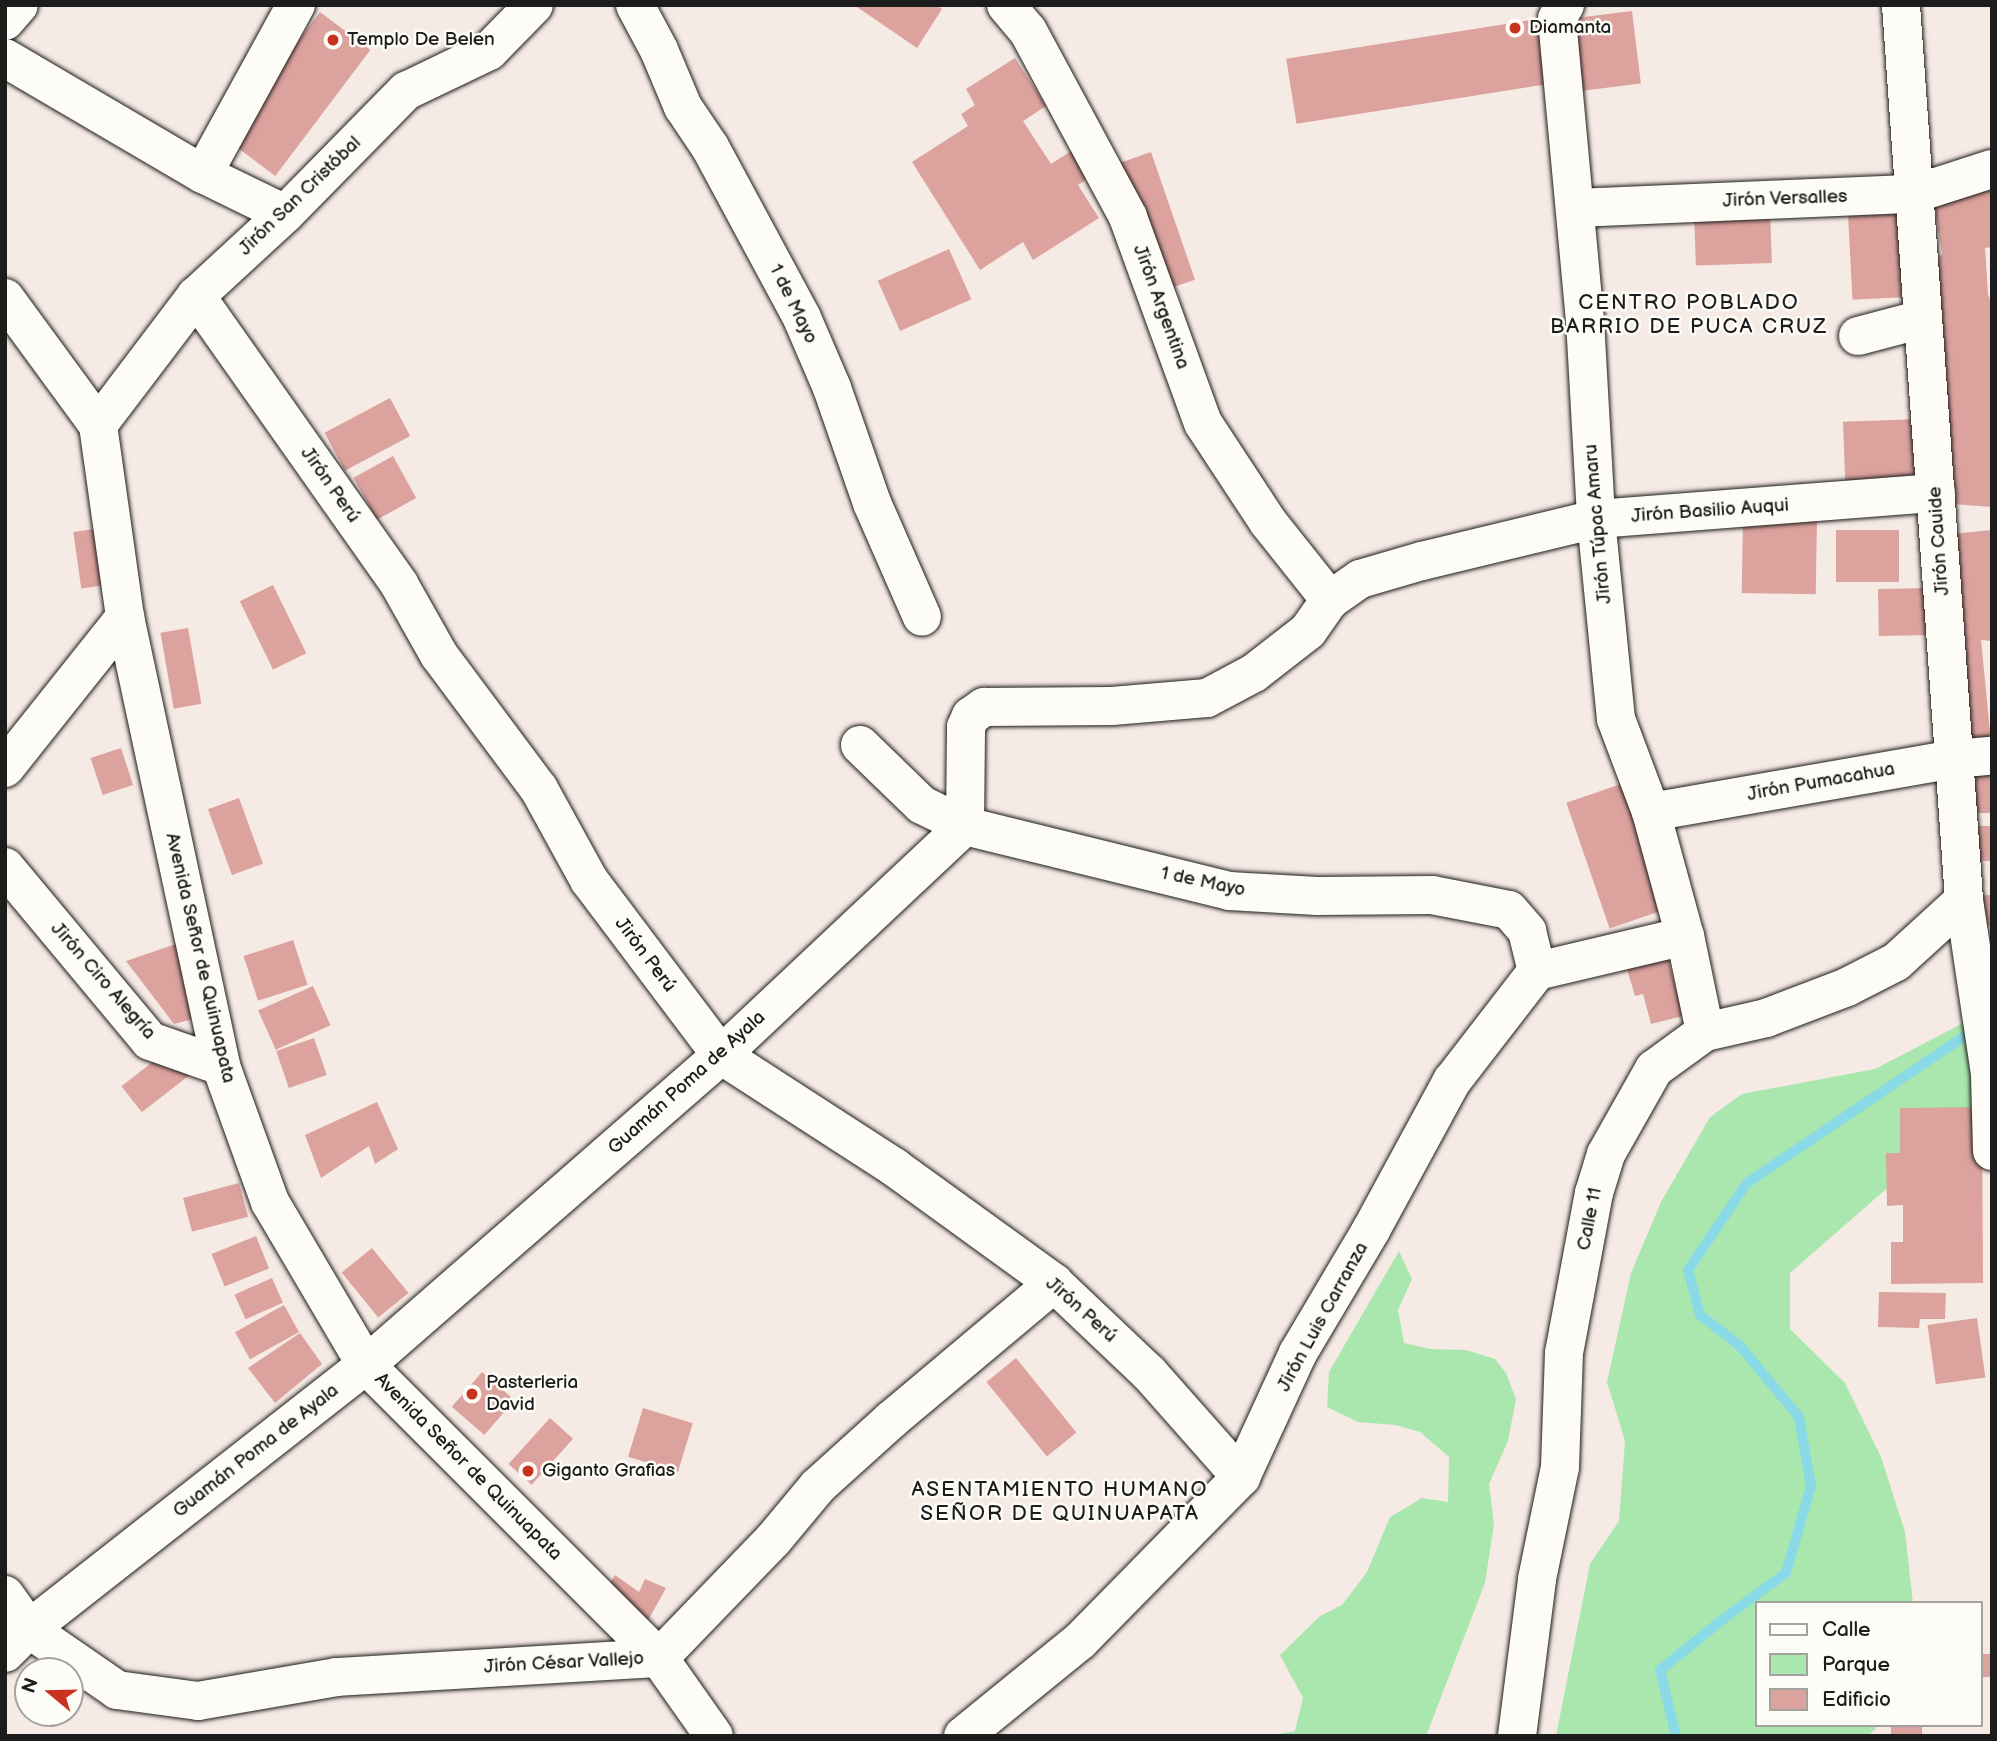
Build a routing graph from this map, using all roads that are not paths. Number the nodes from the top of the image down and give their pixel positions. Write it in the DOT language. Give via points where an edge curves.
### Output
graph roads {
  1 [pos="19,5"];
  2 [pos="296,5"];
  3 [pos="534,5"];
  4 [pos="635,5"];
  5 [pos="1006,5"];
  6 [pos="1565,5"];
  7 [pos="1901,5"];
  8 [pos="5,21"];
  9 [pos="5,58"];
  10 [pos="1992,169"];
  11 [pos="203,174"];
  12 [pos="1914,194"];
  13 [pos="1575,208"];
  14 [pos="285,214"];
  15 [pos="196,296"];
  16 [pos="5,298"];
  17 [pos="1923,319"];
  18 [pos="1858,336"];
  19 [pos="98,425"];
  20 [pos="1936,494"];
  21 [pos="1596,519"];
  22 [pos="1330,600"];
  23 [pos="125,617"];
  24 [pos="922,617"];
  25 [pos="860,745"];
  26 [pos="1992,756"];
  27 [pos="1954,759"];
  28 [pos="5,768"];
  29 [pos="1651,812"];
  30 [pos="965,826"];
  31 [pos="5,867"];
  32 [pos="1964,900"];
  33 [pos="1685,936"];
  34 [pos="1537,971"];
  35 [pos="1705,1032"];
  36 [pos="721,1055"];
  37 [pos="221,1066"];
  38 [pos="1992,1150"];
  39 [pos="1054,1283"];
  40 [pos="366,1365"];
  41 [pos="1241,1477"];
  42 [pos="5,1595"];
  43 [pos="17,1641"];
  44 [pos="659,1658"];
  45 [pos="714,1736"];
  46 [pos="963,1736"];
  47 [pos="1517,1736"];
  1 -- 8 [label="street"];
  2 -- 11 [label="street"];
  3 -- 14 [label="street, Jirón San Cristóbal" via="489,51 406,91"];
  4 -- 24 [label="street, 1 de Mayo" via="683,107 710,147 802,318 872,503"];
  5 -- 22 [label="street, Jirón Argentina" via="1028,31 1128,217 1203,423 1268,522"];
  6 -- 13 [label="street, Jirón Túpac Amaru" via="1557,19"];
  7 -- 12 [label="street, Jirón Cauide"];
  9 -- 11 [label="street"];
  10 -- 12 [label="street, Jirón Versalles"];
  11 -- 14 [label="street"];
  12 -- 13 [label="street, Jirón Versalles"];
  12 -- 17 [label="street, Jirón Cauide"];
  13 -- 21 [label="street, Jirón Túpac Amaru"];
  14 -- 15 [label="street, Jirón San Cristóbal"];
  15 -- 19 [label="street, Jirón San Cristóbal"];
  15 -- 36 [label="street, Jirón Perú" via="399,584 439,655 540,789 589,880"];
  16 -- 19 [label="street, Avenida Señor de Quinuapata"];
  17 -- 18 [label="street"];
  17 -- 20 [label="street, Jirón Cauide"];
  19 -- 23 [label="street, Avenida Señor de Quinuapata"];
  20 -- 21 [label="street, Jirón Basilio Auqui"];
  20 -- 27 [label="street, Jirón Cauide"];
  21 -- 22 [label="street, Jirón Basilio Auqui" via="1360,579"];
  21 -- 29 [label="street, Jirón Túpac Amaru" via="1616,719"];
  22 -- 30 [label="street" via="1308,631 1254,673 1207,698 1112,706 984,707 971,716 966,727"];
  23 -- 28 [label="street"];
  23 -- 37 [label="street, Avenida Señor de Quinuapata"];
  25 -- 30 [label="street, 1 de Mayo" via="922,804"];
  26 -- 27 [label="street, Jirón Pumacahua"];
  27 -- 29 [label="street, Jirón Pumacahua"];
  27 -- 32 [label="street, Jirón Cauide"];
  29 -- 33 [label="street, Jirón Túpac Amaru"];
  30 -- 34 [label="street, 1 de Mayo" via="1228,891 1432,895 1509,910 1527,931"];
  30 -- 36 [label="street, Guamán Poma de Ayala"];
  31 -- 37 [label="street, Jirón Ciro Alegría" via="150,1041"];
  32 -- 35 [label="street, Calle 11" via="1896,962 1847,987 1766,1018"];
  32 -- 38 [label="street, Jirón Cauide" via="1990,1075"];
  33 -- 34 [label="street"];
  33 -- 35 [label="street, Jirón Túpac Amaru"];
  34 -- 41 [label="street, Jirón Luis Carranza" via="1452,1081 1298,1353"];
  35 -- 47 [label="street, Calle 11" via="1654,1069 1606,1154 1594,1193 1564,1353 1560,1467 1537,1579"];
  36 -- 39 [label="street, Jirón Perú" via="894,1167"];
  36 -- 40 [label="street, Guamán Poma de Ayala"];
  37 -- 40 [label="street, Avenida Señor de Quinuapata" via="270,1202"];
  39 -- 41 [label="street, Jirón Perú" via="1149,1373"];
  39 -- 44 [label="street, Jirón César Vallejo" via="818,1486 773,1540"];
  40 -- 43 [label="street, Guamán Poma de Ayala"];
  40 -- 44 [label="street, Avenida Señor de Quinuapata"];
  41 -- 46 [label="street, Jirón Luis Carranza" via="1080,1642"];
  42 -- 43 [label="street, Jirón César Vallejo"];
  43 -- 44 [label="street, Jirón César Vallejo" via="117,1690 198,1701 337,1677"];
  44 -- 45 [label="street, Avenida Señor de Quinuapata"];
}
